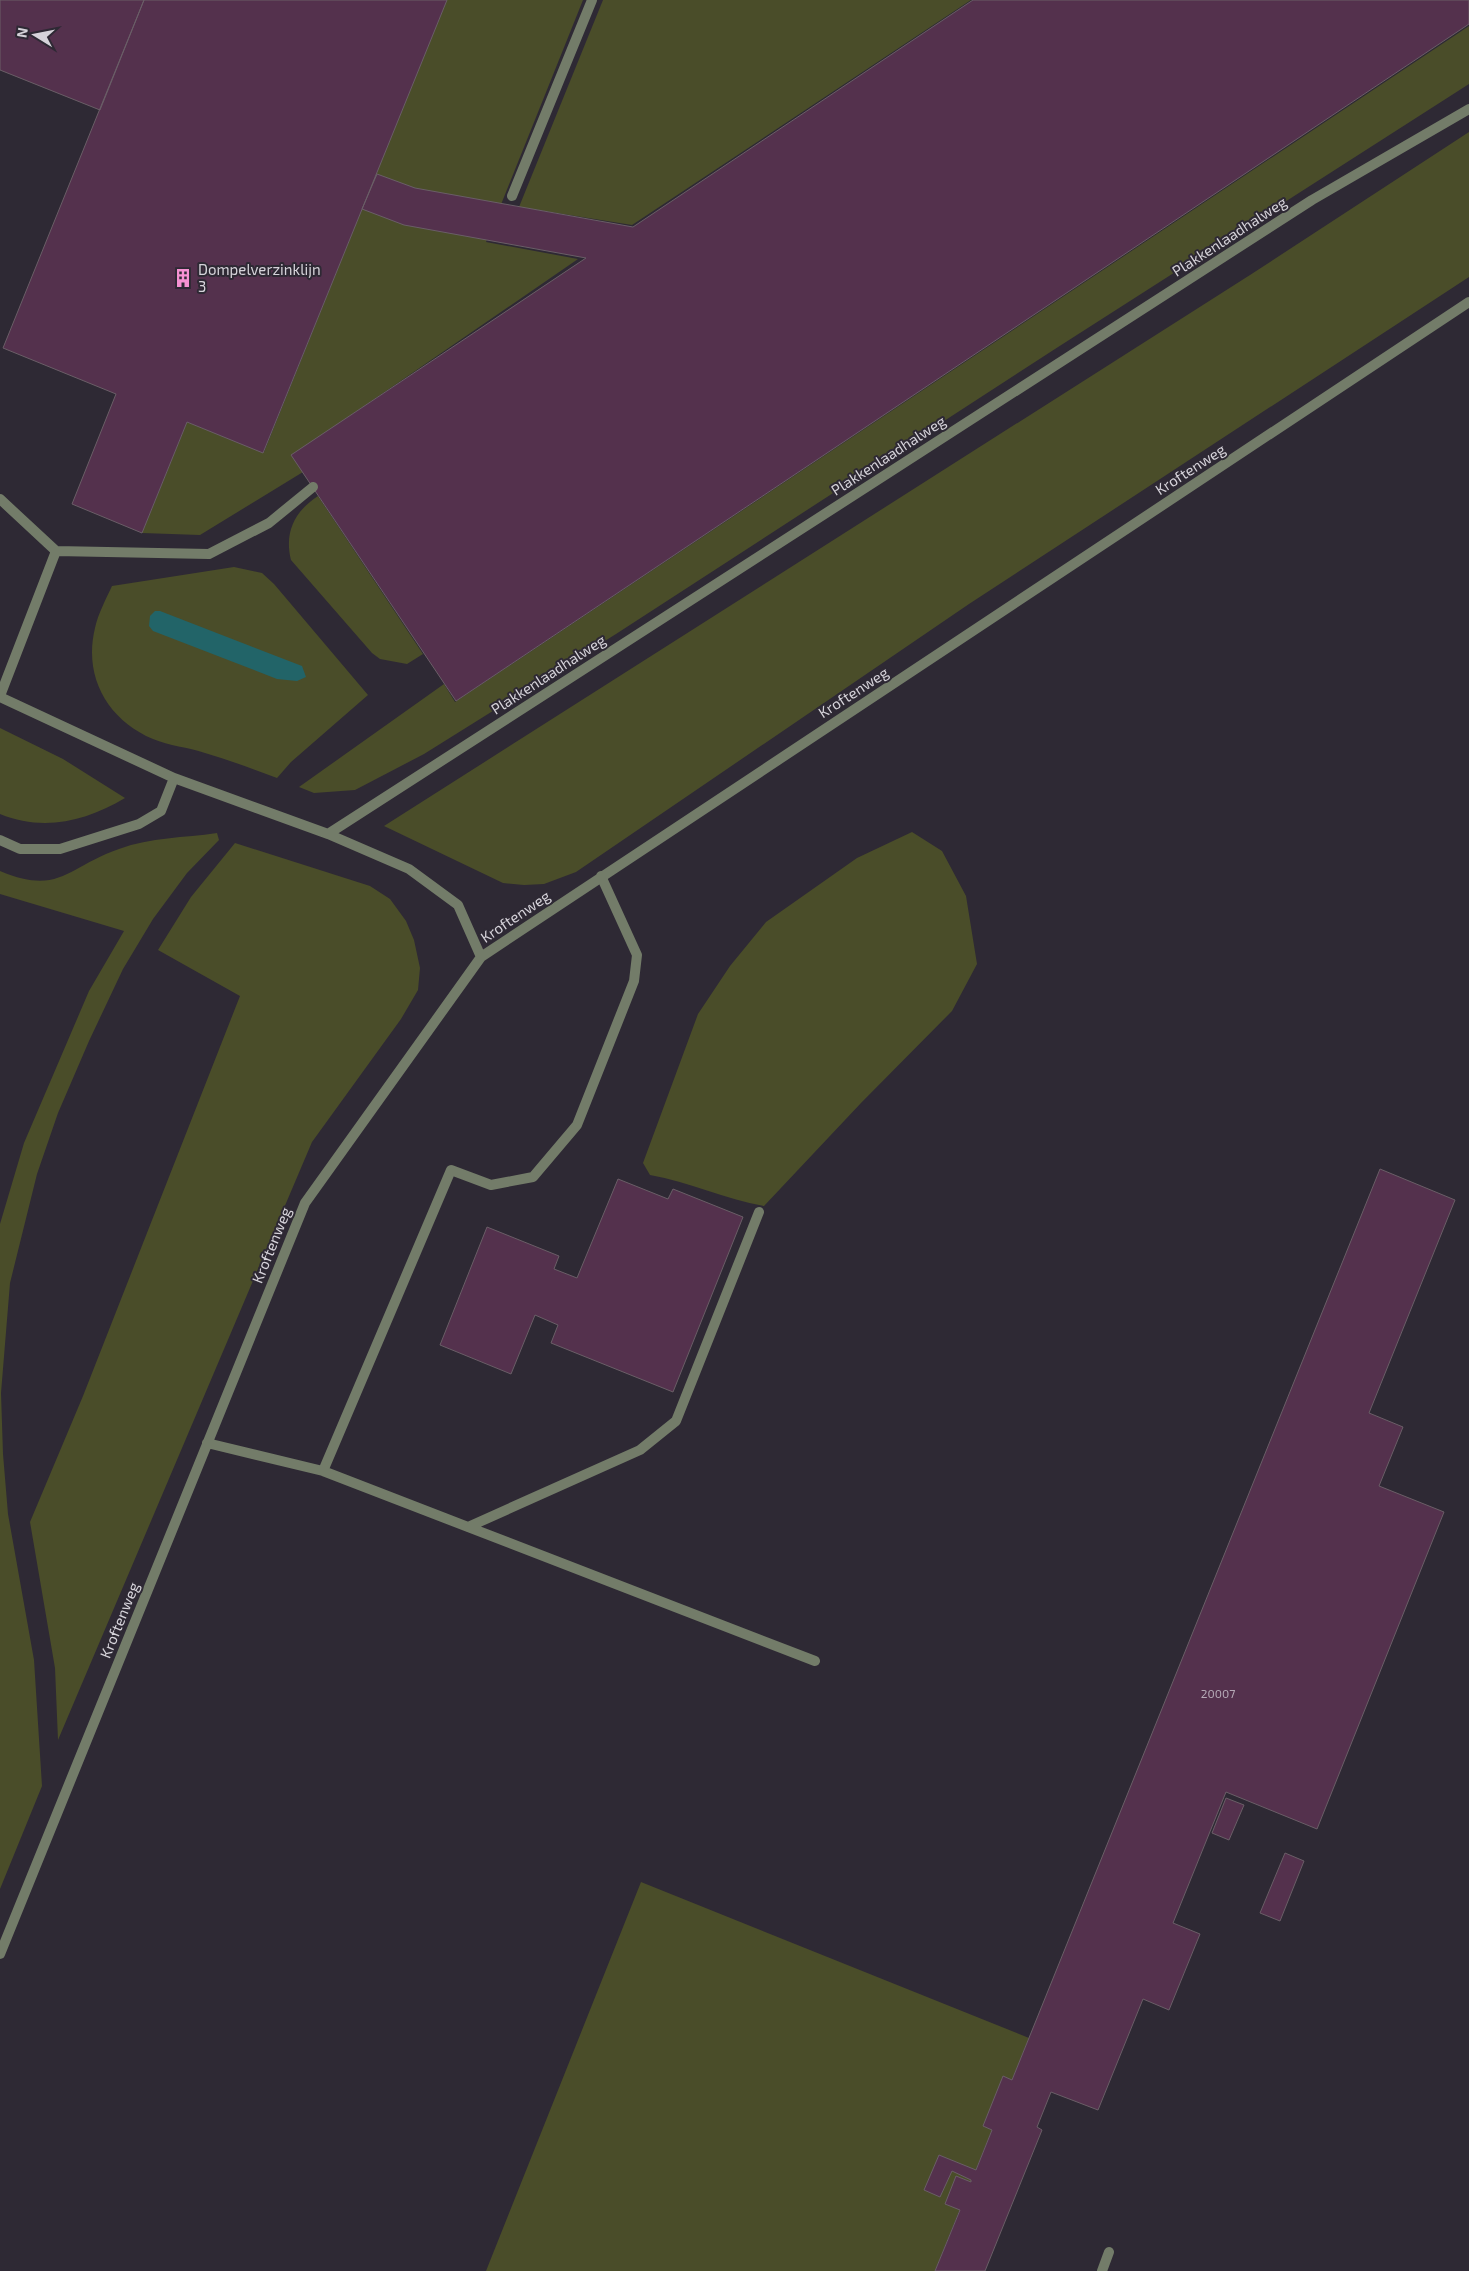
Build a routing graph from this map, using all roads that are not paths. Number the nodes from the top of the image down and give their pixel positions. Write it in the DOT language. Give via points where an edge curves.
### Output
graph roads {
  1 [pos="592,0"];
  2 [pos="1469,109"];
  3 [pos="512,196"];
  4 [pos="1469,302"];
  5 [pos="313,487"];
  6 [pos="0,499"];
  7 [pos="56,551"];
  8 [pos="0,697"];
  9 [pos="174,778"];
  10 [pos="328,834"];
  11 [pos="0,840"];
  12 [pos="601,876"];
  13 [pos="480,957"];
  14 [pos="759,1212"];
  15 [pos="207,1442"];
  16 [pos="323,1471"];
  17 [pos="468,1527"];
  18 [pos="815,1661"];
  19 [pos="0,1954"];
  20 [pos="1109,2252"];
  21 [pos="1102,2271"];
  1 -- 3 [label="lane"];
  2 -- 10 [label="lane, Plakkenlaadhalweg" via="1312,200"];
  4 -- 12 [label="lane, Kroftenweg"];
  5 -- 7 [label="lane" via="269,524 209,554"];
  6 -- 7 [label="lane"];
  7 -- 8 [label="lane"];
  8 -- 9 [label="lane"];
  9 -- 10 [label="lane"];
  9 -- 11 [label="lane" via="161,812 140,824 60,849 20,849"];
  10 -- 13 [label="lane" via="409,869 458,905"];
  12 -- 13 [label="lane, Kroftenweg"];
  12 -- 16 [label="lane" via="637,955 634,981 577,1125 533,1177 491,1185 451,1170"];
  13 -- 15 [label="lane, Kroftenweg" via="305,1203"];
  14 -- 17 [label="lane" via="676,1421 640,1450"];
  15 -- 16 [label="lane"];
  15 -- 19 [label="lane, Kroftenweg"];
  16 -- 17 [label="lane"];
  17 -- 18 [label="lane"];
  20 -- 21 [label="lane"];
}
